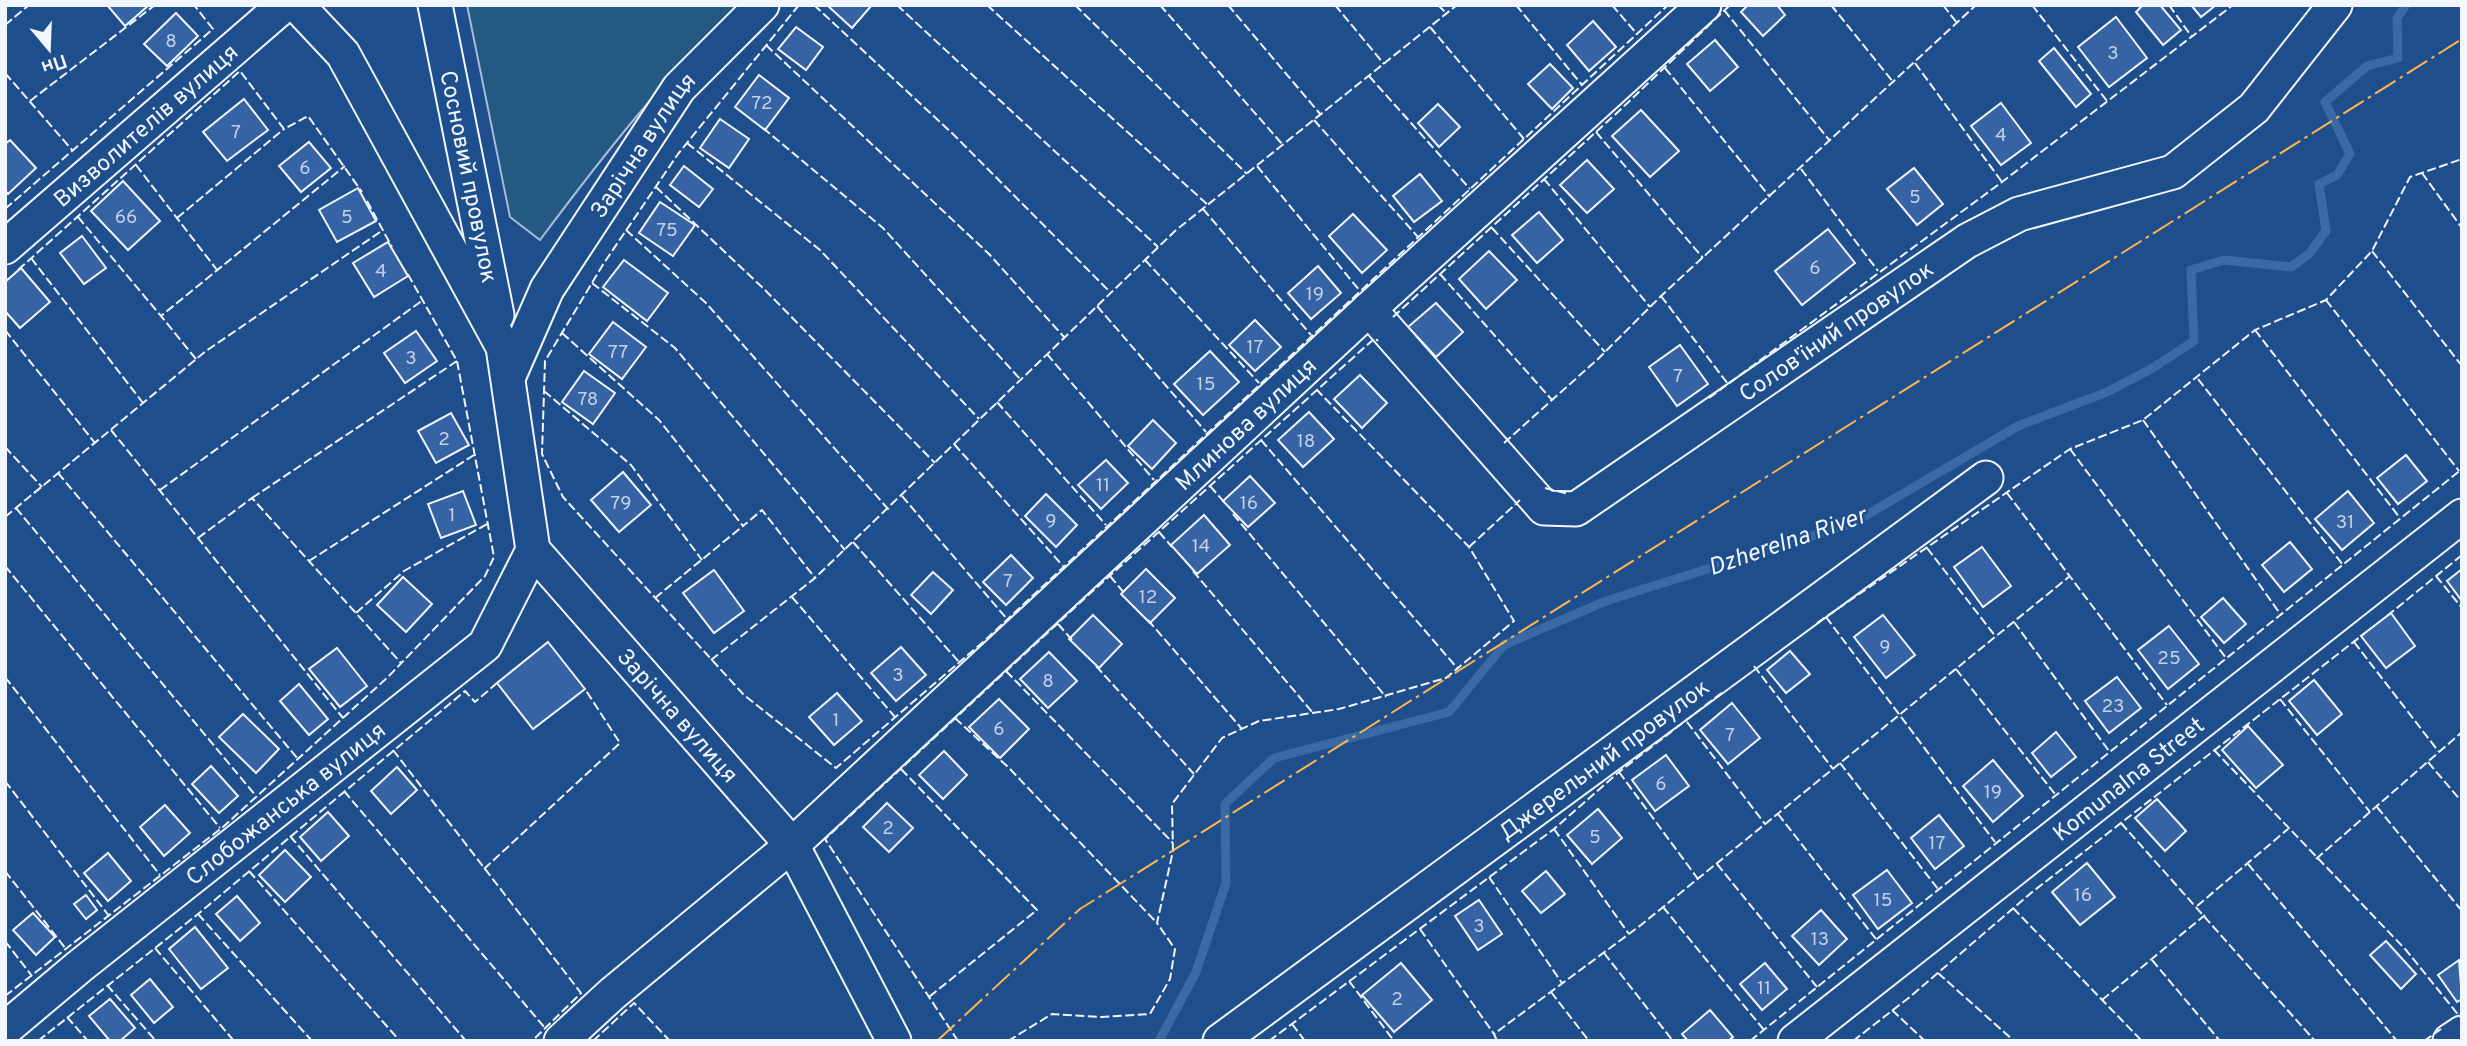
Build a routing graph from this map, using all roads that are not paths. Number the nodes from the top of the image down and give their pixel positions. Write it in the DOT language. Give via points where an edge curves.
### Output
graph roads {
  1 [pos="284,5"];
  2 [pos="297,5"];
  3 [pos="435,5"];
  4 [pos="762,5"];
  5 [pos="1703,5"];
  6 [pos="2335,5"];
  7 [pos="5,247"];
  8 [pos="1369,309"];
  9 [pos="505,362"];
  10 [pos="1986,478"];
  11 [pos="2462,516"];
  12 [pos="533,550"];
  13 [pos="792,845"];
  14 [pos="5,1029"];
  15 [pos="2462,1033"];
  16 [pos="561,1041"];
  17 [pos="894,1041"];
  18 [pos="1220,1041"];
  19 [pos="1795,1041"];
  20 [pos="2450,1041"];
  1 -- 7 [label="street, Визволителів вулиця"];
  2 -- 9 [label="street" via="342,54"];
  3 -- 9 [label="street, Сосновий провулок"];
  4 -- 9 [label="street, Зарічна вулиця" via="679,88 547,289"];
  5 -- 8 [label="street, Млинова вулиця"];
  6 -- 8 [label="street, Солов'їний провулок" via="2254,108 2173,172 2019,214 1967,241 1576,509 1544,508"];
  8 -- 13 [label="street, Млинова вулиця"];
  9 -- 12 [label="street"];
  10 -- 18 [label="street, Джерельний провулок"];
  11 -- 19 [label="street, Komunalna Street"];
  12 -- 13 [label="street, Зарічна вулиця"];
  12 -- 14 [label="street, Слобожанська вулиця" via="485,645"];
  13 -- 16 [label="street, Млинова вулиця"];
  13 -- 17 [label="street, Зарічна вулиця"];
  15 -- 20 [label="street"];
}
